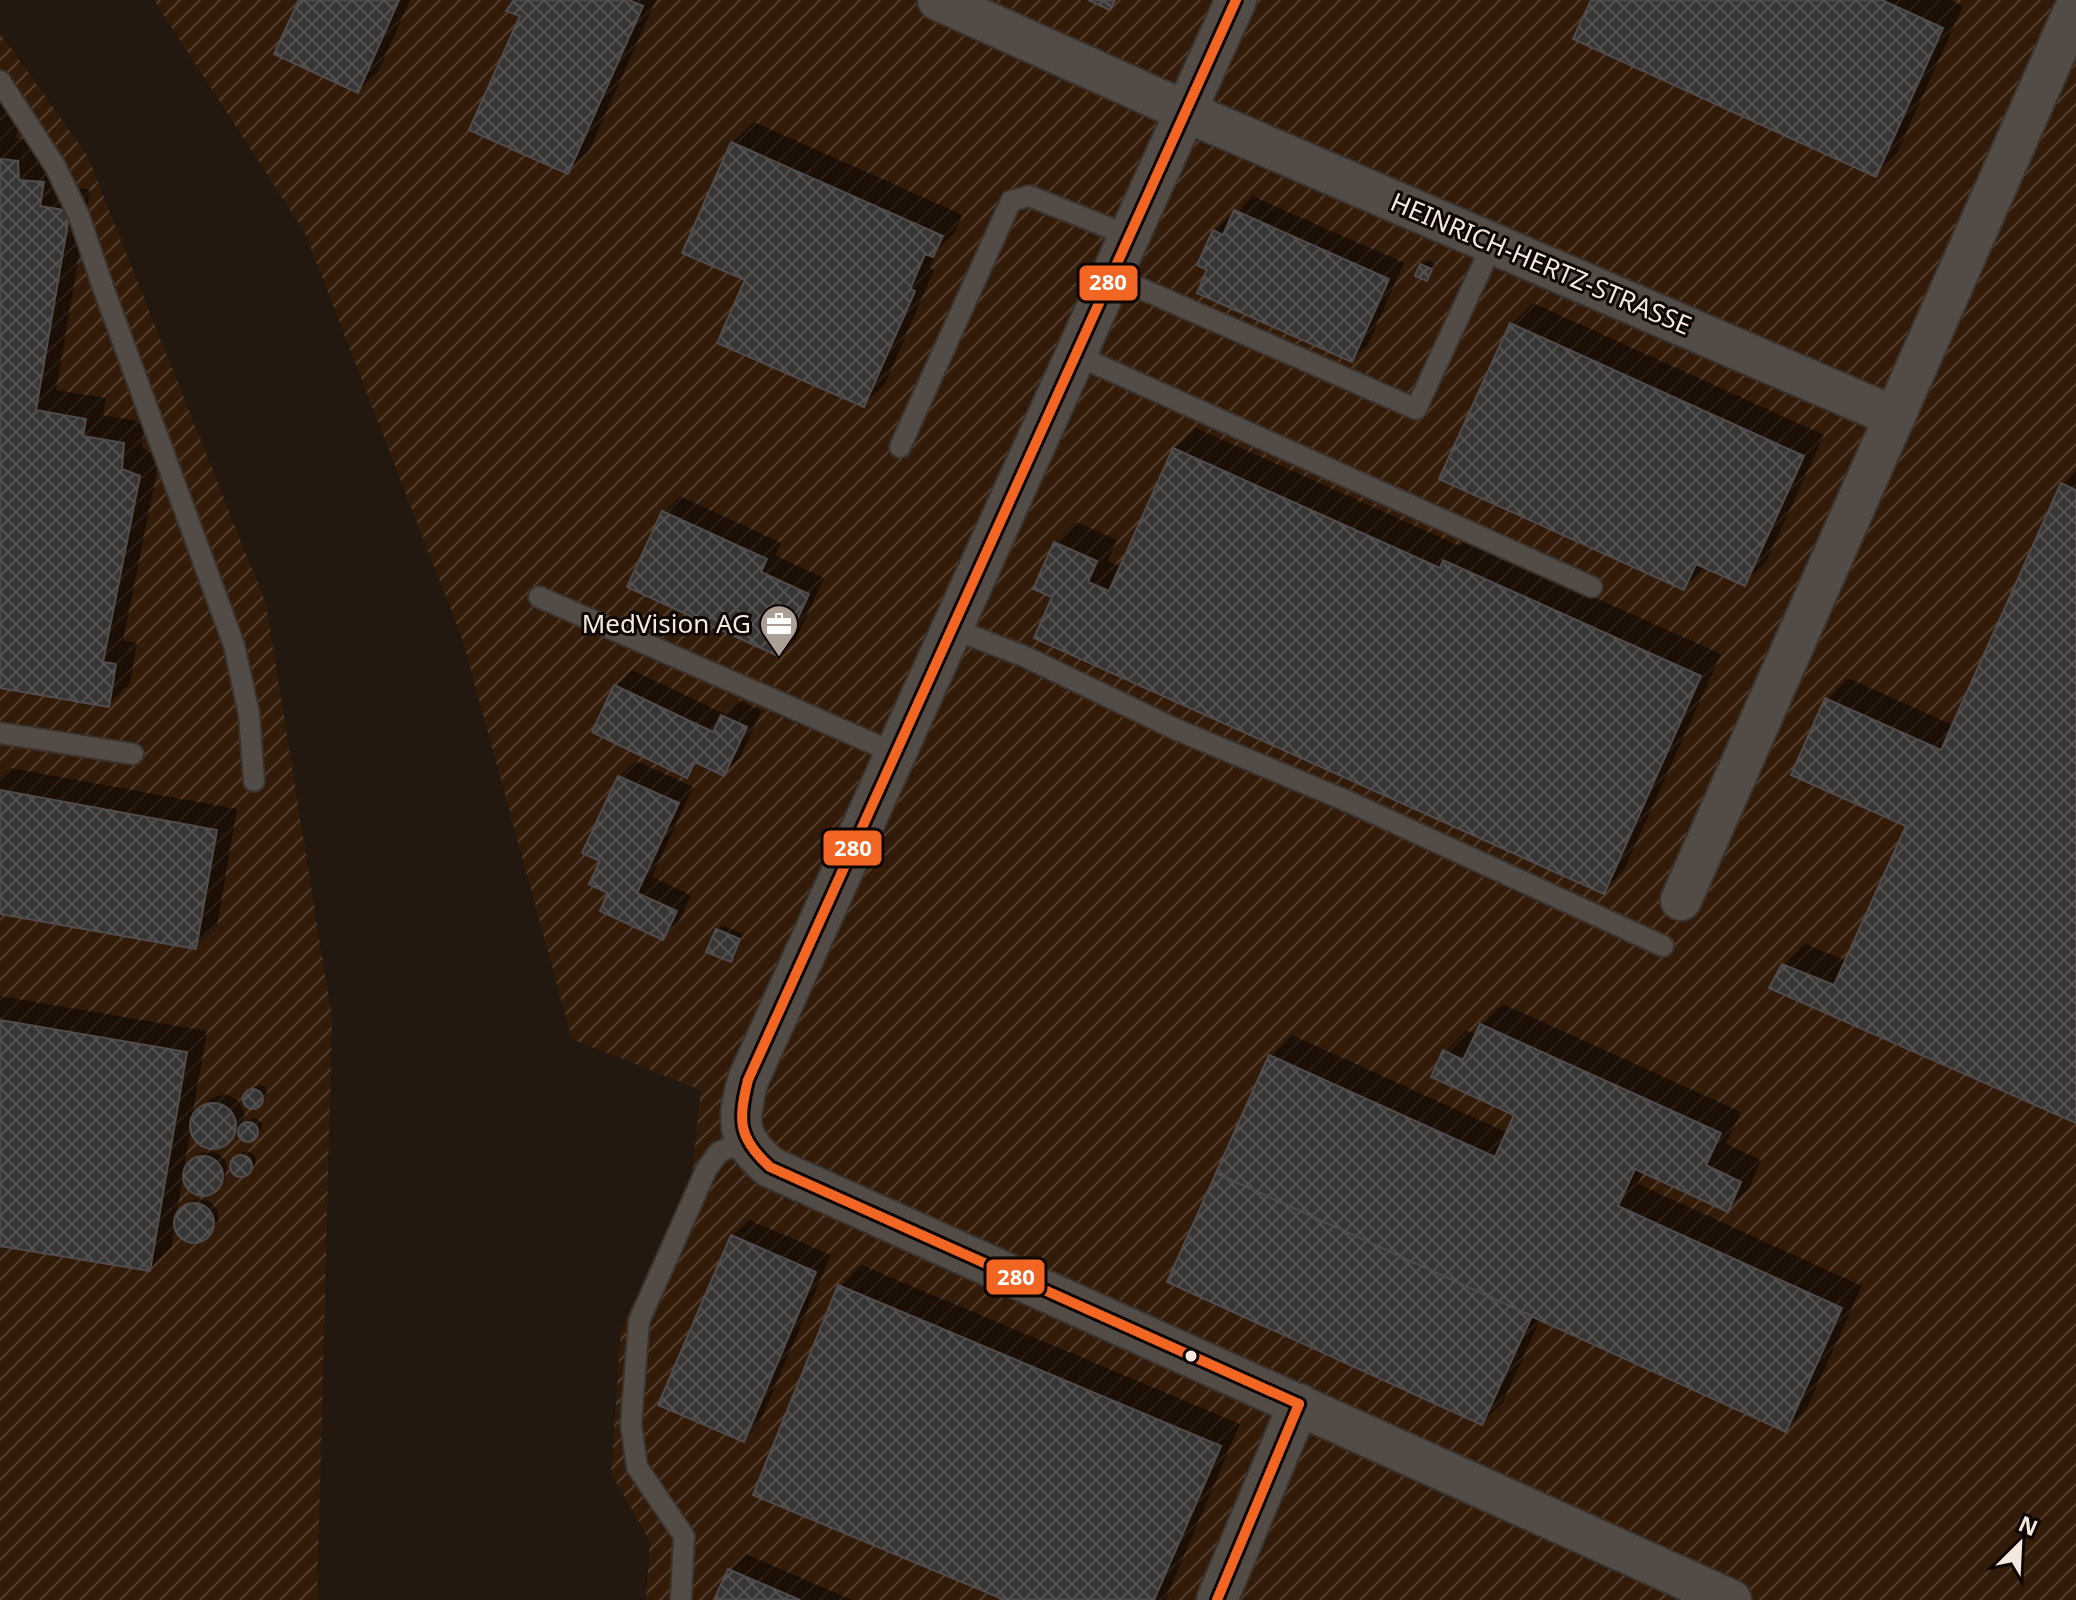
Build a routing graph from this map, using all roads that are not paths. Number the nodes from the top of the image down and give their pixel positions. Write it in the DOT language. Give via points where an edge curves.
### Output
graph roads {
  1 [pos="938,0"];
  2 [pos="1236,0"];
  3 [pos="2074,10"];
  4 [pos="0,81"];
  5 [pos="1187,112"];
  6 [pos="1130,236"];
  7 [pos="1493,243"];
  8 [pos="1112,276"];
  9 [pos="1076,355"];
  10 [pos="1895,417"];
  11 [pos="900,447"];
  12 [pos="1592,587"];
  13 [pos="539,597"];
  14 [pos="951,628"];
  15 [pos="0,733"];
  16 [pos="895,753"];
  17 [pos="133,754"];
  18 [pos="254,781"];
  19 [pos="1681,900"];
  20 [pos="1663,946"];
  21 [pos="744,1134"];
  22 [pos="1299,1404"];
  23 [pos="681,1600"];
  24 [pos="1217,1600"];
  25 [pos="1731,1600"];
  1 -- 5 [label="street, HEINRICH-HERTZ-STRASSE"];
  2 -- 5 [label="street"];
  3 -- 10 [label="street"];
  4 -- 18 [label="lane" via="55,166 79,216 234,645 249,714"];
  5 -- 6 [label="street"];
  5 -- 7 [label="street, HEINRICH-HERTZ-STRASSE"];
  6 -- 8 [label="street"];
  6 -- 11 [label="lane" via="1029,196 1011,201"];
  7 -- 8 [label="lane" via="1416,409"];
  7 -- 10 [label="street, HEINRICH-HERTZ-STRASSE"];
  8 -- 9 [label="street"];
  9 -- 12 [label="lane"];
  9 -- 14 [label="street"];
  10 -- 19 [label="street"];
  13 -- 16 [label="lane"];
  14 -- 16 [label="street"];
  14 -- 20 [label="lane" via="1026,657 1175,729 1347,801"];
  15 -- 17 [label="lane"];
  16 -- 21 [label="street" via="748,1080 741,1108"];
  21 -- 22 [label="street" via="751,1151 770,1167"];
  21 -- 23 [label="lane" via="707,1168 639,1321 631,1424 637,1467 684,1536"];
  22 -- 24 [label="street"];
  22 -- 25 [label="street"];
}
